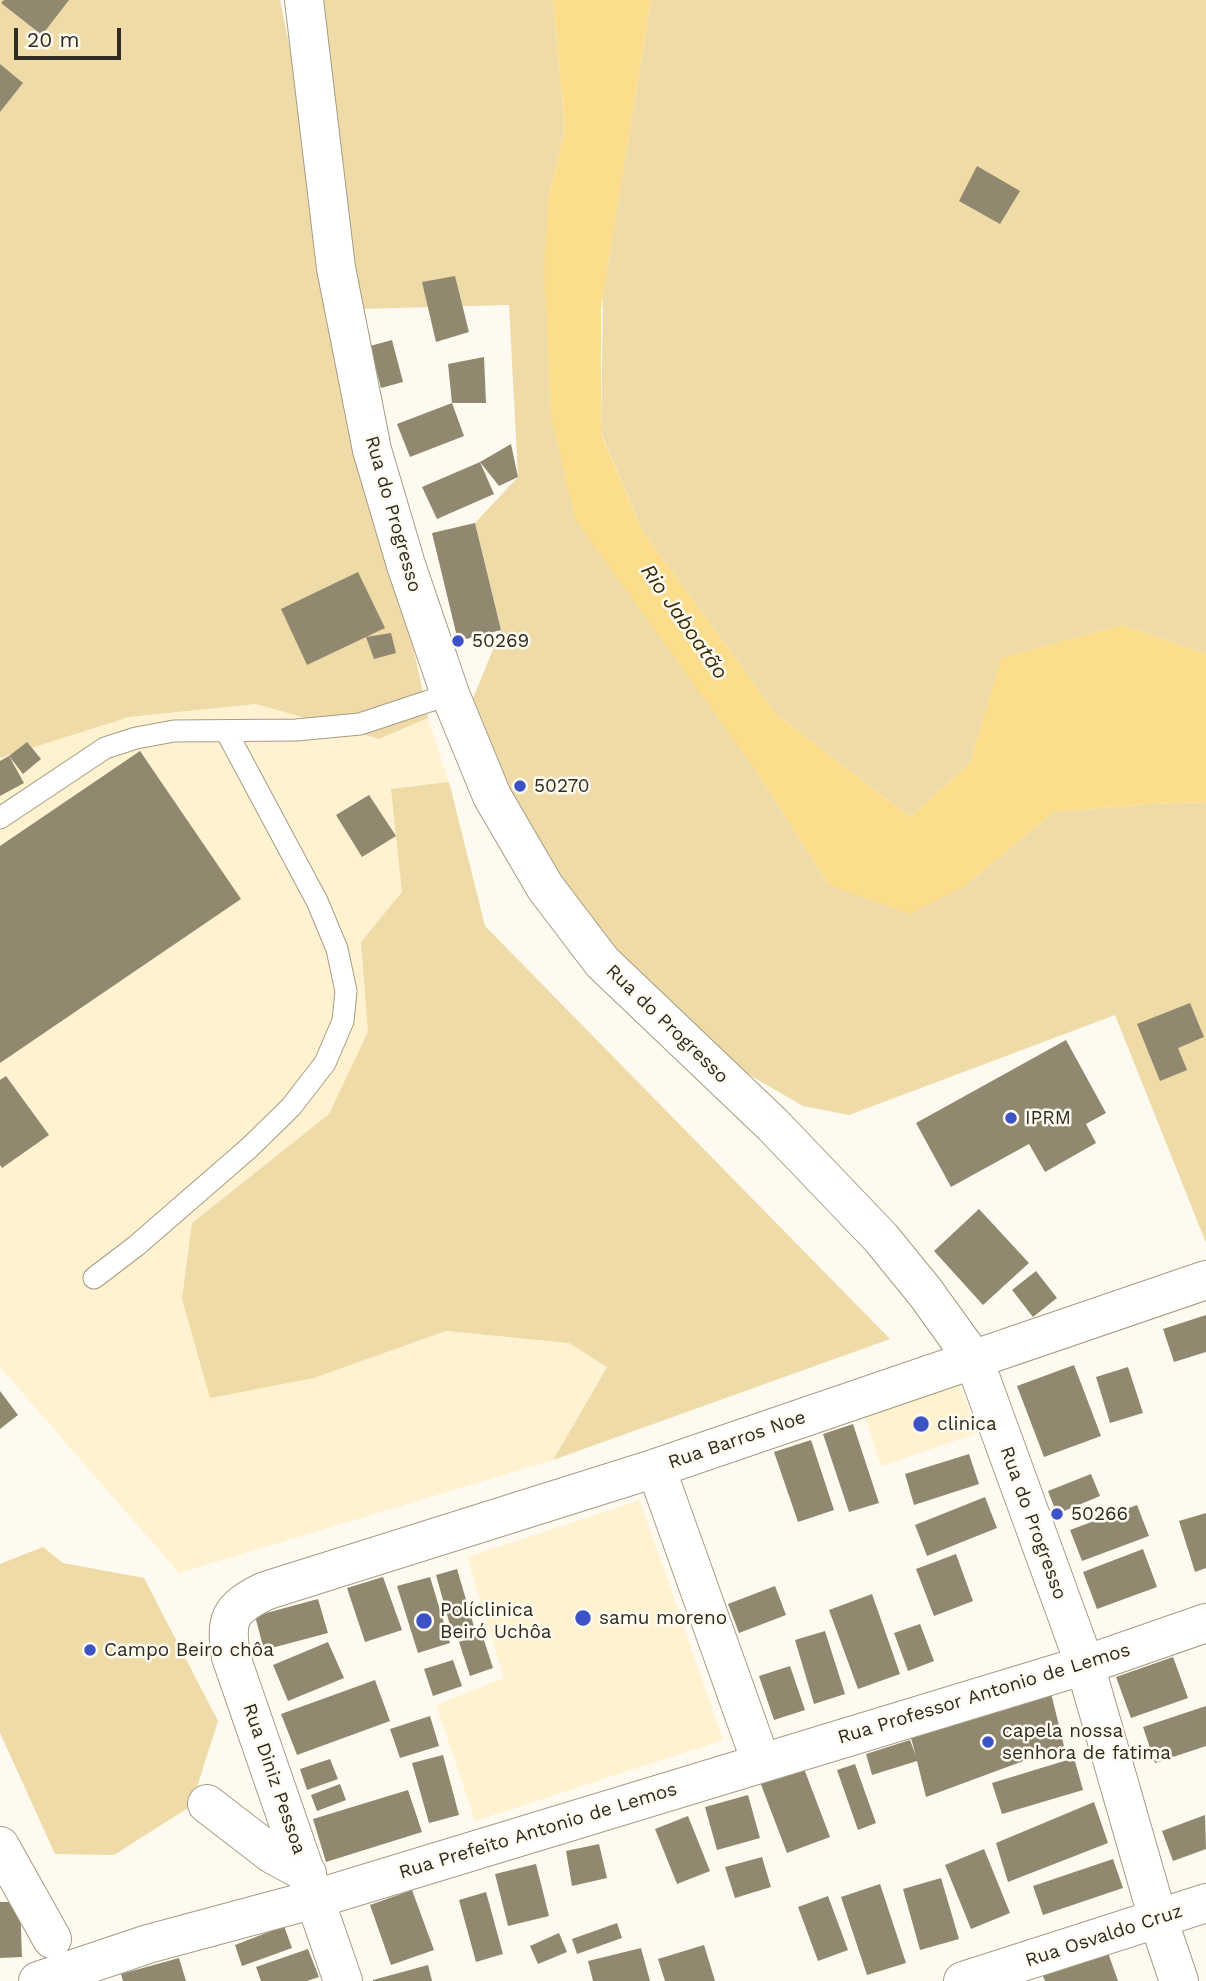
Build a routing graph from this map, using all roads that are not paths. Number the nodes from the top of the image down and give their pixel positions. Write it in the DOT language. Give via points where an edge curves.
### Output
graph roads {
  1 [pos="304,0"];
  2 [pos="450,694"];
  3 [pos="226,731"];
  4 [pos="0,818"];
  5 [pos="94,1278"];
  6 [pos="1206,1280"];
  7 [pos="974,1360"];
  8 [pos="656,1468"];
  9 [pos="265,1591"];
  10 [pos="1206,1623"];
  11 [pos="1085,1665"];
  12 [pos="761,1762"];
  13 [pos="207,1804"];
  14 [pos="0,1846"];
  15 [pos="311,1886"];
  16 [pos="1206,1903"];
  17 [pos="1158,1919"];
  18 [pos="52,1939"];
  19 [pos="38,1981"];
  20 [pos="343,1981"];
  21 [pos="963,1981"];
  22 [pos="1179,1981"];
  1 -- 2 [label="street, Rua do Progresso" via="336,268 372,450"];
  2 -- 3 [label="lane" via="360,724"];
  2 -- 7 [label="street, Rua do Progresso" via="492,796 545,887 602,962 773,1125 881,1238"];
  3 -- 4 [label="lane" via="174,731 105,748"];
  3 -- 5 [label="lane" via="317,901 337,949 346,991 343,1021 325,1063 292,1107"];
  6 -- 7 [label="street, Rua Barros Noe"];
  7 -- 8 [label="street, Rua Barros Noe"];
  7 -- 11 [label="street, Rua do Progresso"];
  8 -- 9 [label="street, Rua Barros Noe"];
  8 -- 12 [label="street"];
  9 -- 15 [label="street, Rua Diniz Pessoa" via="240,1605 232,1616 228,1625 231,1657"];
  10 -- 11 [label="street, Rua Professor Antonio de Lemos"];
  11 -- 12 [label="street, Rua Professor Antonio de Lemos"];
  11 -- 17 [label="street, Rua do Progresso"];
  12 -- 15 [label="street, Rua Prefeito Antonio de Lemos"];
  13 -- 15 [label="street"];
  14 -- 18 [label="street"];
  15 -- 19 [label="street, Rua Prefeito Antonio de Lemos"];
  15 -- 20 [label="street, Rua Diniz Pessoa"];
  16 -- 17 [label="street, Rua Osvaldo Cruz"];
  17 -- 21 [label="street, Rua Osvaldo Cruz"];
  17 -- 22 [label="street, Rua do Progresso"];
}
